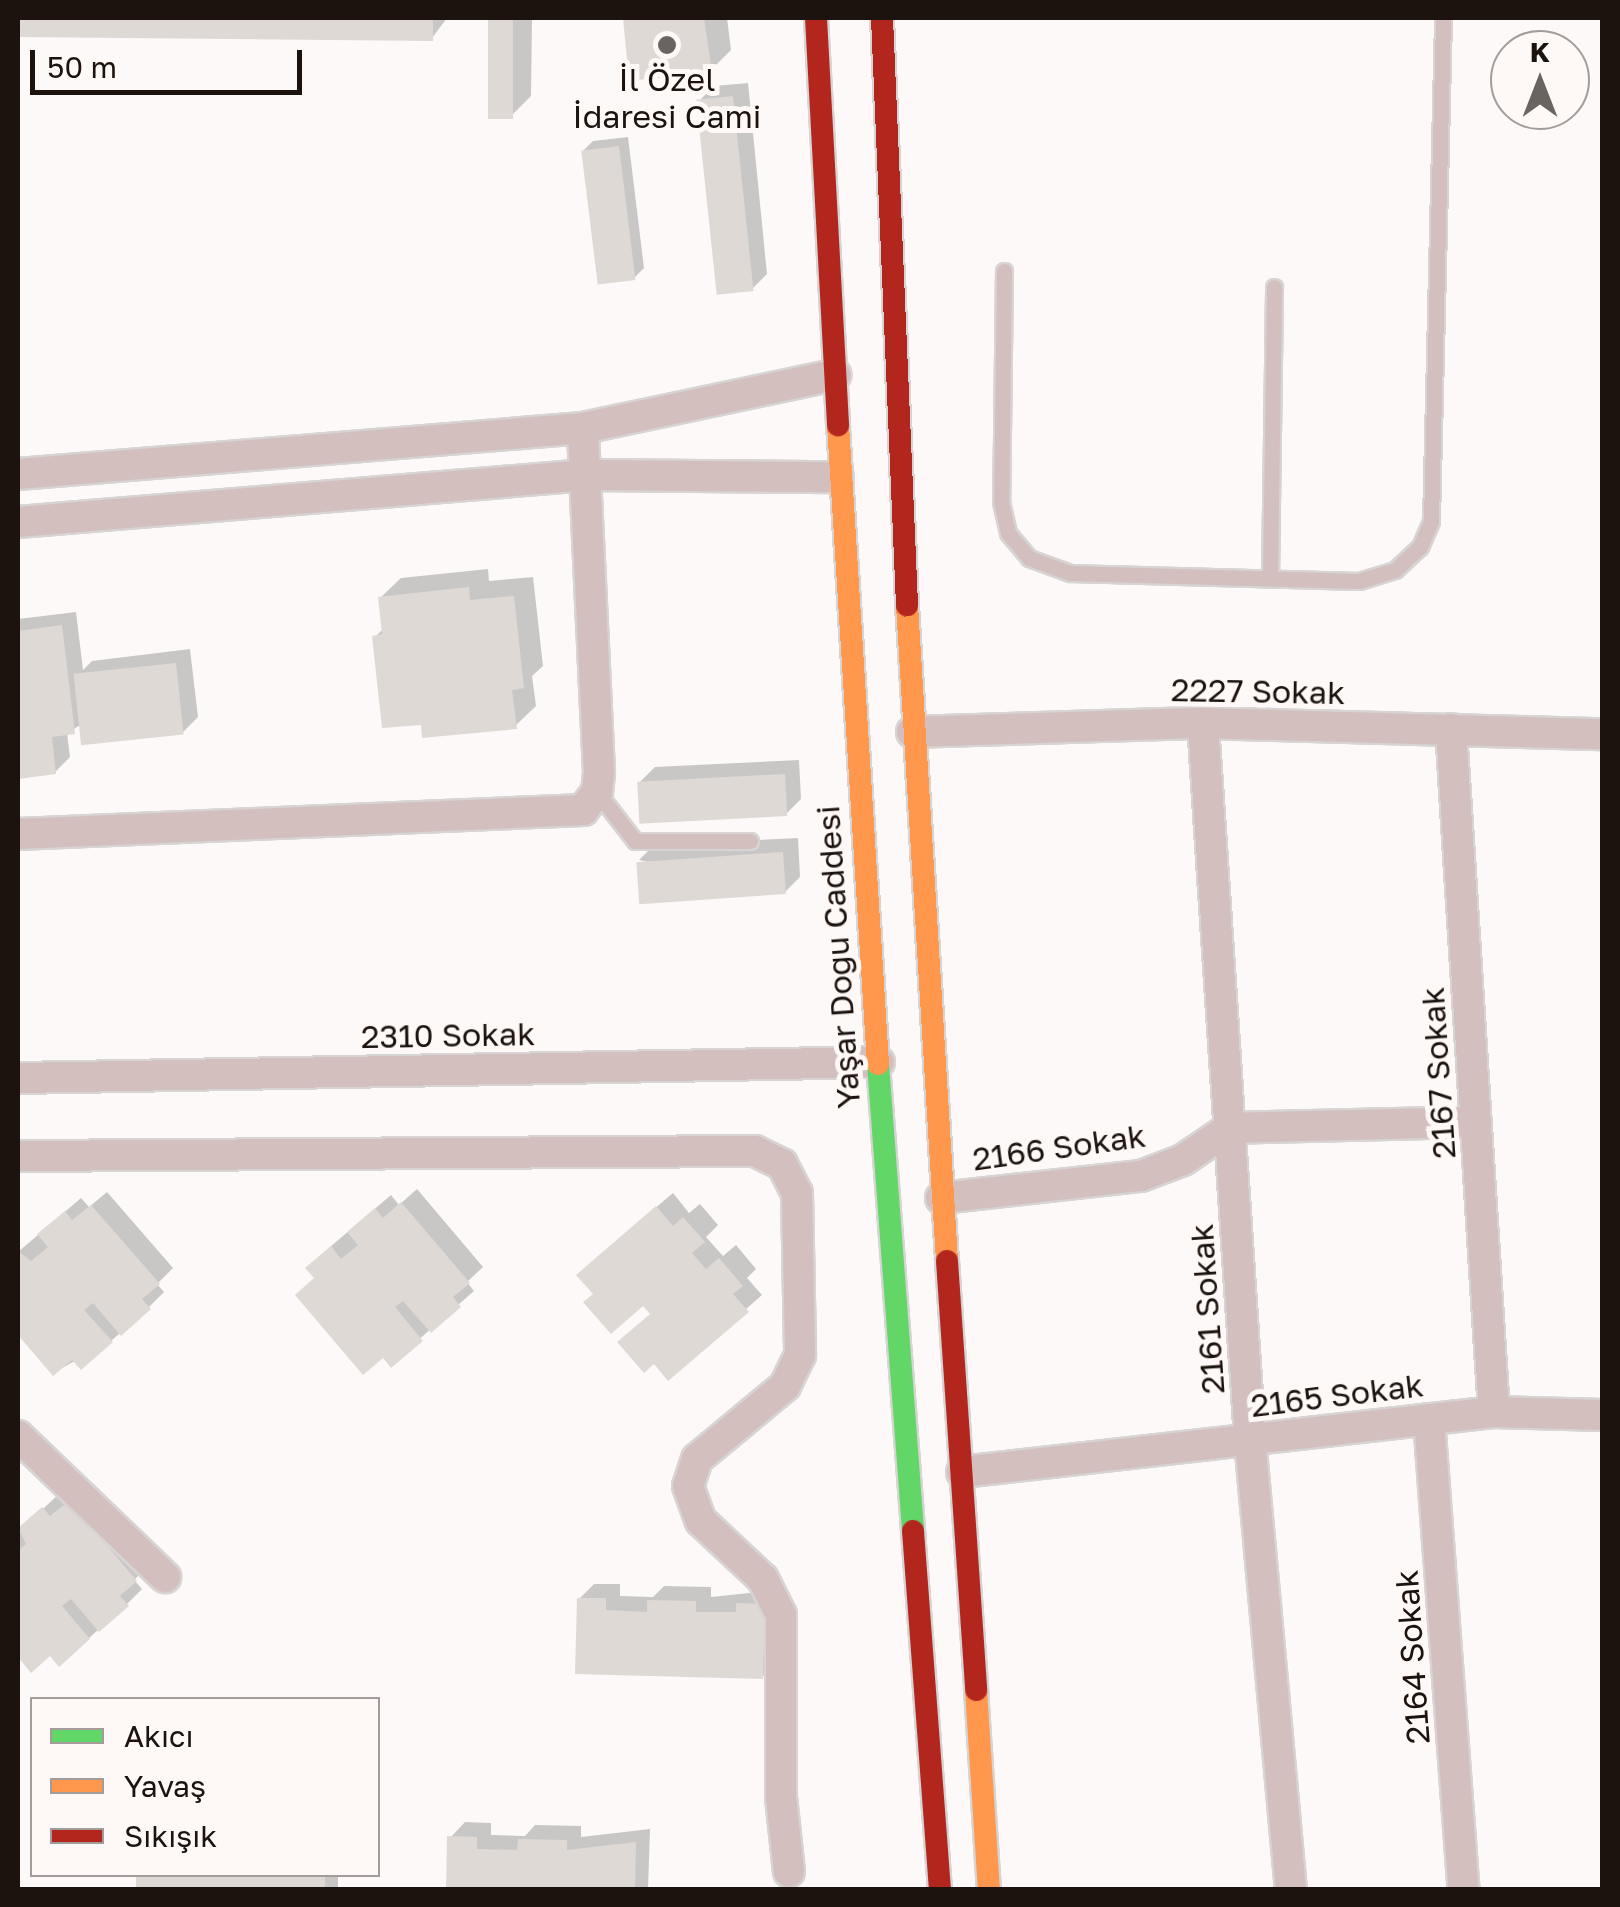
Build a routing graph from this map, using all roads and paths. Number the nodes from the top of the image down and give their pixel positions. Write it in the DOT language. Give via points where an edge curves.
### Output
graph roads {
  1 [pos="816,18"];
  2 [pos="882,18"];
  3 [pos="1444,18"];
  4 [pos="1004,270"];
  5 [pos="1274,287"];
  6 [pos="835,375"];
  7 [pos="582,428"];
  8 [pos="18,474"];
  9 [pos="587,475"];
  10 [pos="838,477"];
  11 [pos="18,522"];
  12 [pos="1270,578"];
  13 [pos="1203,723"];
  14 [pos="1451,730"];
  15 [pos="912,732"];
  16 [pos="1602,734"];
  17 [pos="597,792"];
  18 [pos="18,834"];
  19 [pos="750,841"];
  20 [pos="879,1062"];
  21 [pos="18,1078"];
  22 [pos="1476,1122"];
  23 [pos="1230,1128"];
  24 [pos="18,1156"];
  25 [pos="942,1198"];
  26 [pos="1494,1412"];
  27 [pos="1602,1415"];
  28 [pos="1429,1419"];
  29 [pos="1250,1440"];
  30 [pos="22,1447"];
  31 [pos="962,1472"];
  32 [pos="166,1577"];
  33 [pos="789,1872"];
  34 [pos="940,1890"];
  35 [pos="989,1890"];
  36 [pos="1291,1890"];
  37 [pos="1464,1890"];
  1 -- 6 [label="main road, Yaşar Doğu Caddesi"];
  2 -- 15 [label="main road"];
  3 -- 12 [label="lane" via="1427,535 1410,558 1378,578"];
  4 -- 12 [label="lane" via="1001,502 1017,547 1041,566 1070,574"];
  5 -- 12 [label="lane"];
  6 -- 7 [label="street"];
  6 -- 10 [label="main road, Yaşar Doğu Caddesi"];
  7 -- 8 [label="street"];
  7 -- 9 [label="street"];
  9 -- 10 [label="street"];
  9 -- 11 [label="street"];
  9 -- 17 [label="street"];
  10 -- 20 [label="main road, Yaşar Doğu Caddesi"];
  13 -- 14 [label="street, 2227 Sokak"];
  13 -- 15 [label="street, 2227 Sokak"];
  13 -- 23 [label="street, 2161 Sokak"];
  14 -- 16 [label="street, 2227 Sokak"];
  14 -- 22 [label="street, 2167 Sokak"];
  15 -- 25 [label="main road"];
  17 -- 18 [label="street" via="584,810"];
  17 -- 19 [label="lane" via="635,841"];
  20 -- 21 [label="street, 2310 Sokak"];
  20 -- 34 [label="main road, Yaşar Doğu Caddesi"];
  22 -- 23 [label="street"];
  22 -- 26 [label="street, 2167 Sokak"];
  23 -- 25 [label="street, 2166 Sokak" via="1183,1160 1141,1176"];
  23 -- 29 [label="street, 2161 Sokak"];
  24 -- 33 [label="street" via="755,1152 782,1164 797,1192 800,1355 785,1386 697,1458 688,1486 701,1521 763,1580 781,1614 781,1796"];
  25 -- 31 [label="main road"];
  26 -- 27 [label="street, 2165 Sokak"];
  26 -- 28 [label="street, 2165 Sokak"];
  28 -- 29 [label="street, 2165 Sokak"];
  28 -- 37 [label="street, 2164 Sokak"];
  29 -- 31 [label="street, 2165 Sokak"];
  29 -- 36 [label="street, 2161 Sokak"];
  30 -- 32 [label="street"];
  31 -- 35 [label="main road"];
}
